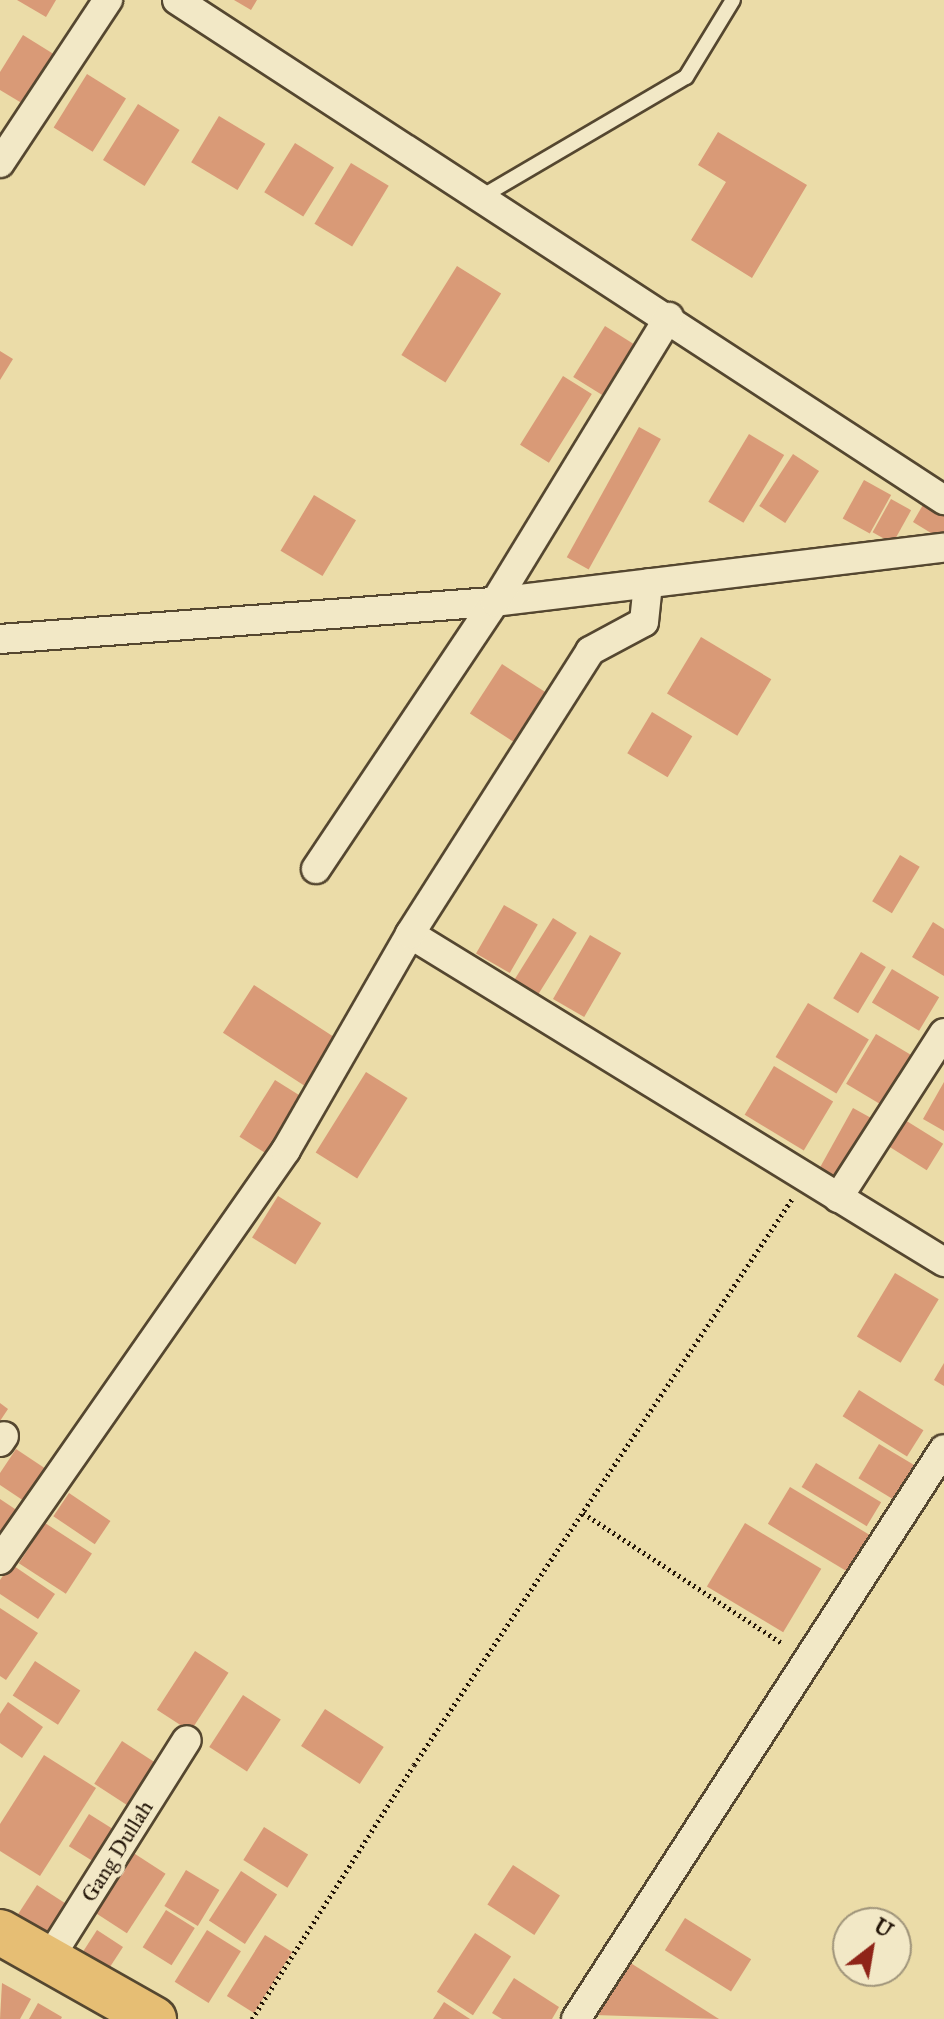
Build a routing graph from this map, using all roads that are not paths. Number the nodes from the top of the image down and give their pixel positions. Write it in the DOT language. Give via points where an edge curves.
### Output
graph roads {
  1 [pos="108,0"];
  2 [pos="177,0"];
  3 [pos="733,0"];
  4 [pos="0,163"];
  5 [pos="483,196"];
  6 [pos="669,317"];
  7 [pos="944,500"];
  8 [pos="944,548"];
  9 [pos="648,588"];
  10 [pos="495,602"];
  11 [pos="0,639"];
  12 [pos="316,869"];
  13 [pos="410,934"];
  14 [pos="944,1033"];
  15 [pos="838,1198"];
  16 [pos="944,1262"];
  17 [pos="944,1449"];
  18 [pos="0,1560"];
  19 [pos="187,1740"];
  20 [pos="0,1932"];
  21 [pos="47,1962"];
  22 [pos="154,2019"];
  23 [pos="576,2019"];
  1 -- 4 [label="street"];
  2 -- 5 [label="street"];
  3 -- 5 [label="lane" via="686,77"];
  5 -- 6 [label="street"];
  6 -- 7 [label="street"];
  6 -- 10 [label="street"];
  8 -- 9 [label="street"];
  9 -- 10 [label="street"];
  9 -- 13 [label="street" via="644,622 590,651"];
  10 -- 11 [label="street"];
  10 -- 12 [label="street"];
  13 -- 15 [label="street"];
  13 -- 18 [label="street" via="286,1150"];
  14 -- 15 [label="street"];
  15 -- 16 [label="street"];
  17 -- 23 [label="street"];
  19 -- 21 [label="street, Gang Dullah"];
  20 -- 21 [label="highway"];
  21 -- 22 [label="highway"];
}
